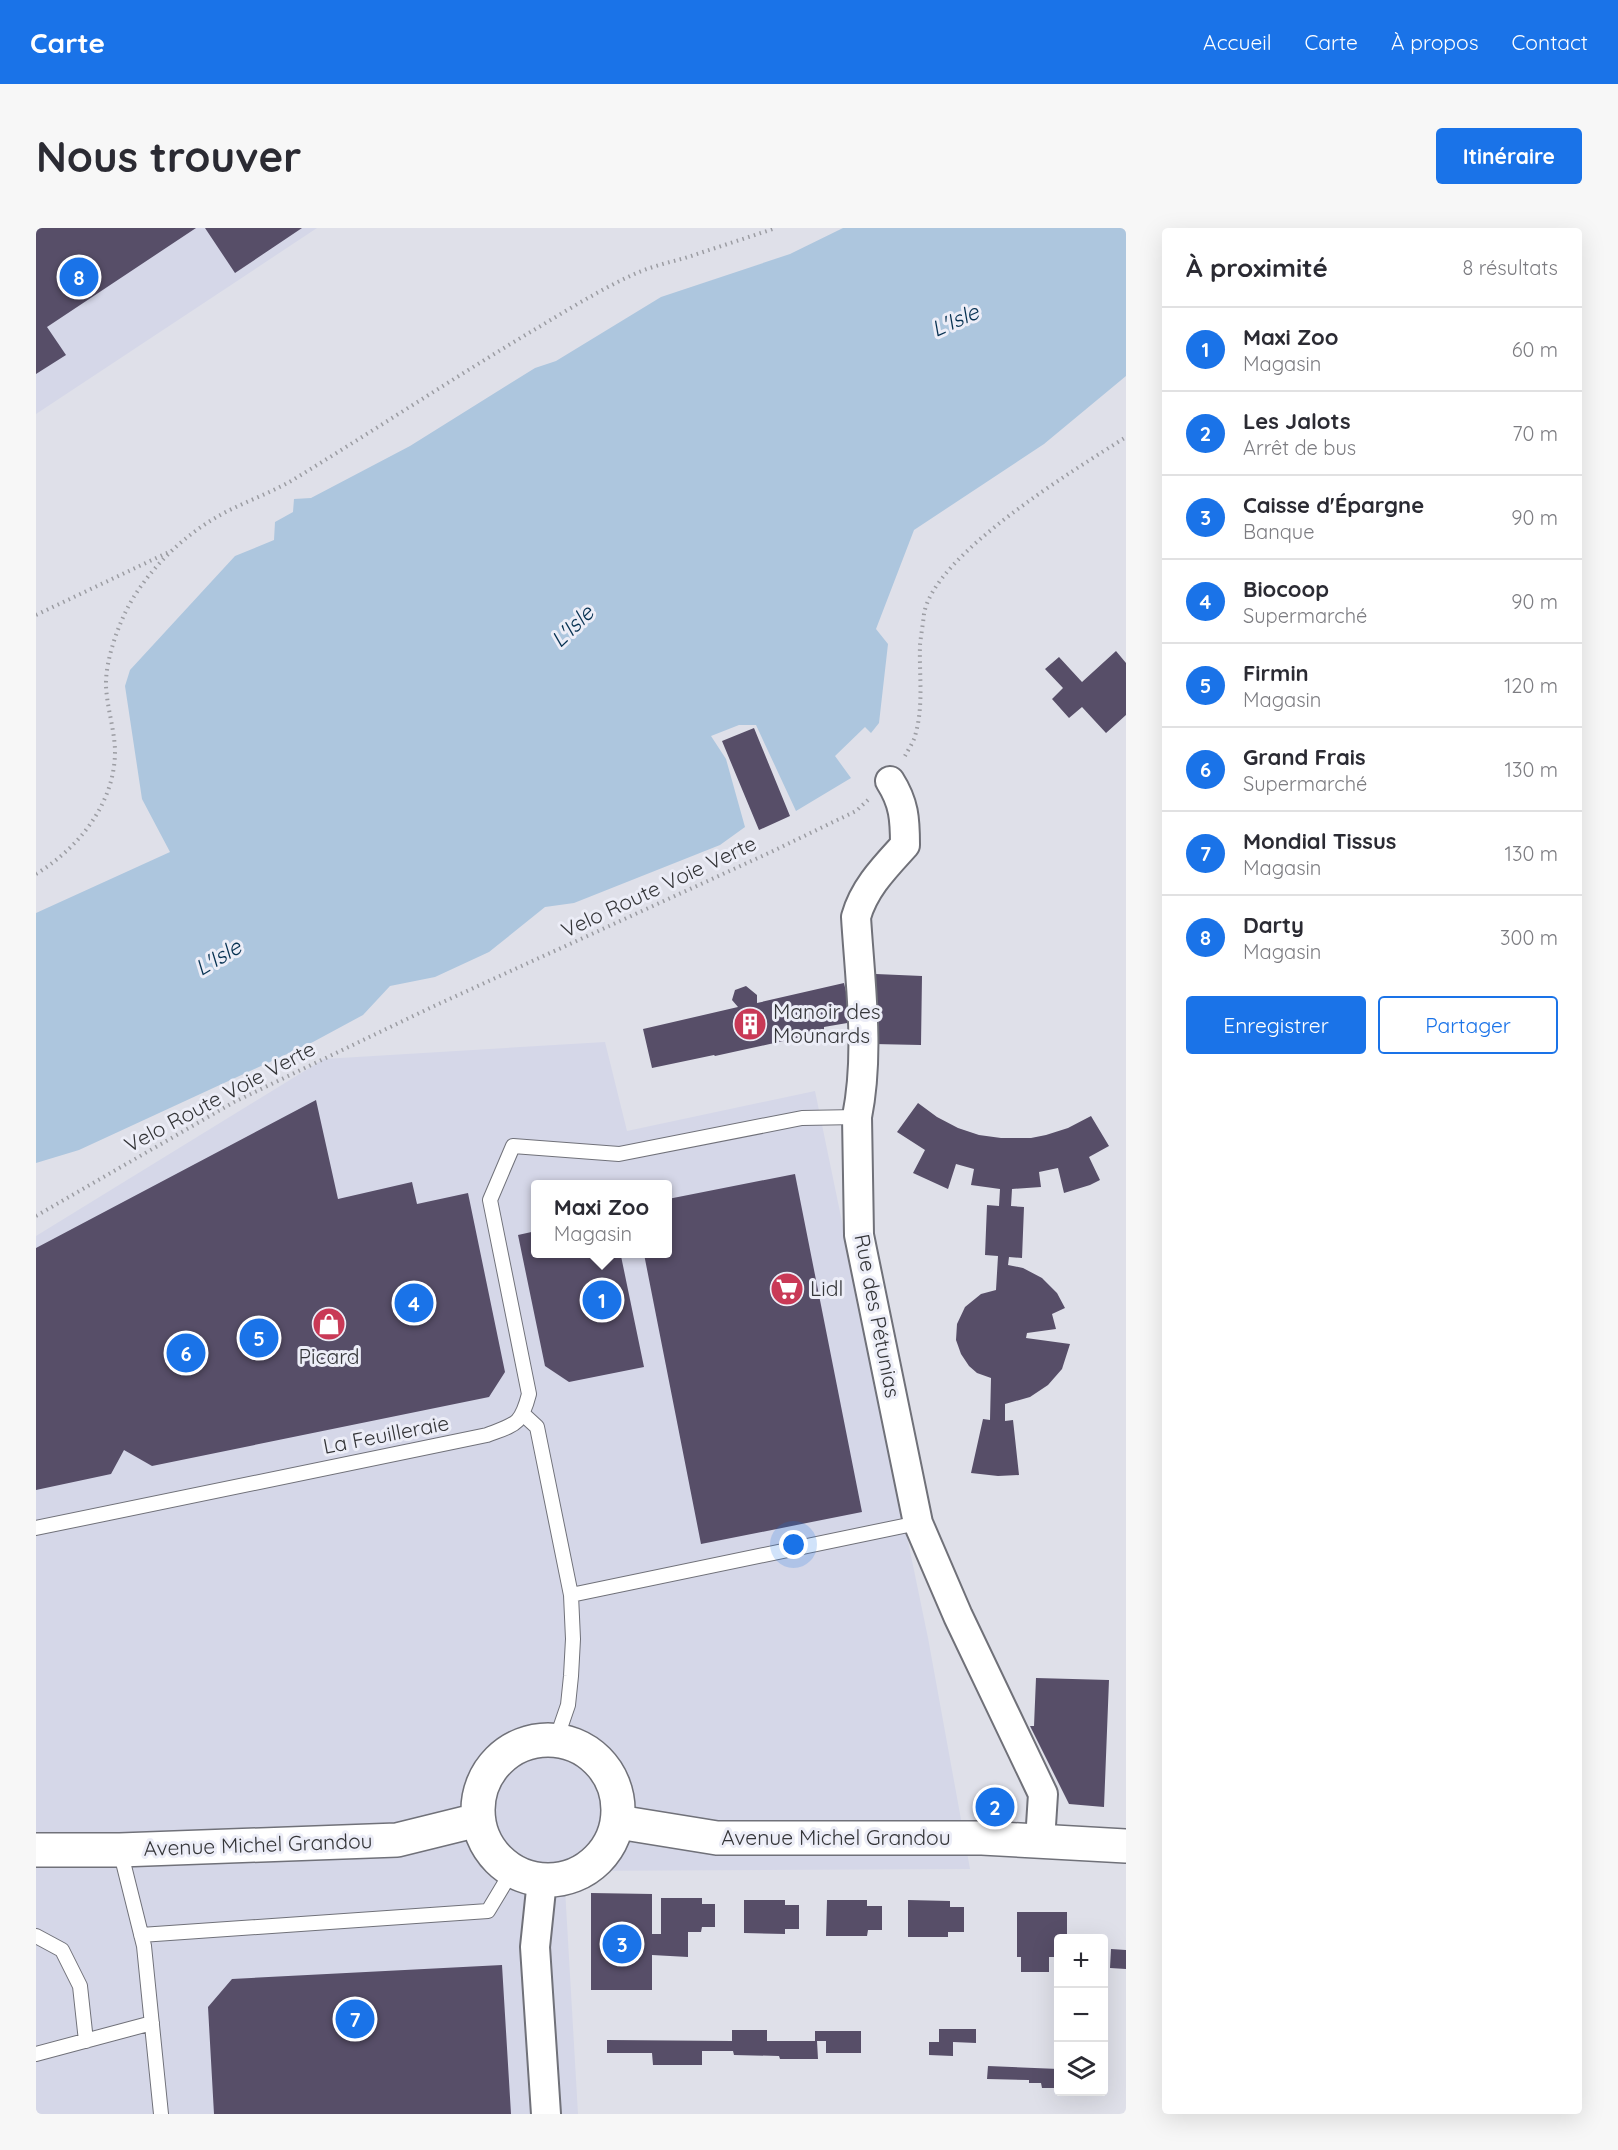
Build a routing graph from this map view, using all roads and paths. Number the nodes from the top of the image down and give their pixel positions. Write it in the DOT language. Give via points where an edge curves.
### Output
graph roads {
  1 [pos="776,228"];
  2 [pos="1126,437"];
  3 [pos="172,550"];
  4 [pos="36,615"];
  5 [pos="890,781"];
  6 [pos="36,874"];
  7 [pos="857,1117"];
  8 [pos="36,1216"];
  9 [pos="524,1415"];
  10 [pos="918,1523"];
  11 [pos="36,1528"];
  12 [pos="571,1595"];
  13 [pos="556,1740"];
  14 [pos="478,1820"];
  15 [pos="618,1822"];
  16 [pos="1040,1841"];
  17 [pos="1126,1846"];
  18 [pos="36,1850"];
  19 [pos="120,1850"];
  20 [pos="527,1876"];
  21 [pos="141,1935"];
  22 [pos="36,1936"];
  23 [pos="152,2023"];
  24 [pos="86,2041"];
  25 [pos="36,2054"];
  26 [pos="160,2114"];
  27 [pos="546,2114"];
  1 -- 3 [label="path" via="639,272 578,304 293,480 215,518"];
  2 -- 5 [label="path, Velo Route Voie Verte" via="1011,513 942,576 925,610 920,645 920,712 915,737"];
  3 -- 4 [label="path"];
  3 -- 6 [label="path" via="134,597 116,636 106,686 115,751 113,774 102,807 79,840"];
  5 -- 7 [label="street, Rue des Pétunias" via="900,797 906,845 881,871 861,900 856,917 863,1040"];
  5 -- 8 [label="path, Velo Route Voie Verte" via="856,811 234,1102"];
  7 -- 9 [label="lane" via="802,1118 619,1154 513,1146 490,1200 529,1394"];
  7 -- 10 [label="street, Rue des Pétunias" via="860,1235"];
  9 -- 11 [label="lane, La Feuilleraie" via="513,1425 487,1435"];
  9 -- 12 [label="lane" via="537,1427"];
  10 -- 12 [label="lane"];
  10 -- 16 [label="street, Rue des Pétunias" via="1043,1794"];
  12 -- 13 [label="lane" via="573,1639 568,1705"];
  13 -- 14 [label="main road" via="537,1740 504,1755 483,1784"];
  13 -- 15 [label="main road" via="578,1746 604,1768 618,1799"];
  14 -- 19 [label="main road, Avenue Michel Grandou" via="397,1840"];
  14 -- 20 [label="main road" via="489,1849 500,1861"];
  15 -- 16 [label="main road, Avenue Michel Grandou" via="717,1838"];
  15 -- 20 [label="main road" via="611,1842 583,1872 563,1879"];
  16 -- 17 [label="main road, Avenue Michel Grandou"];
  18 -- 19 [label="main road, Avenue Michel Grandou"];
  19 -- 21 [label="lane"];
  20 -- 21 [label="lane" via="489,1911"];
  20 -- 27 [label="street"];
  21 -- 23 [label="lane"];
  22 -- 24 [label="lane" via="62,1950 80,1986"];
  23 -- 24 [label="lane"];
  23 -- 26 [label="lane"];
  24 -- 25 [label="lane"];
}
